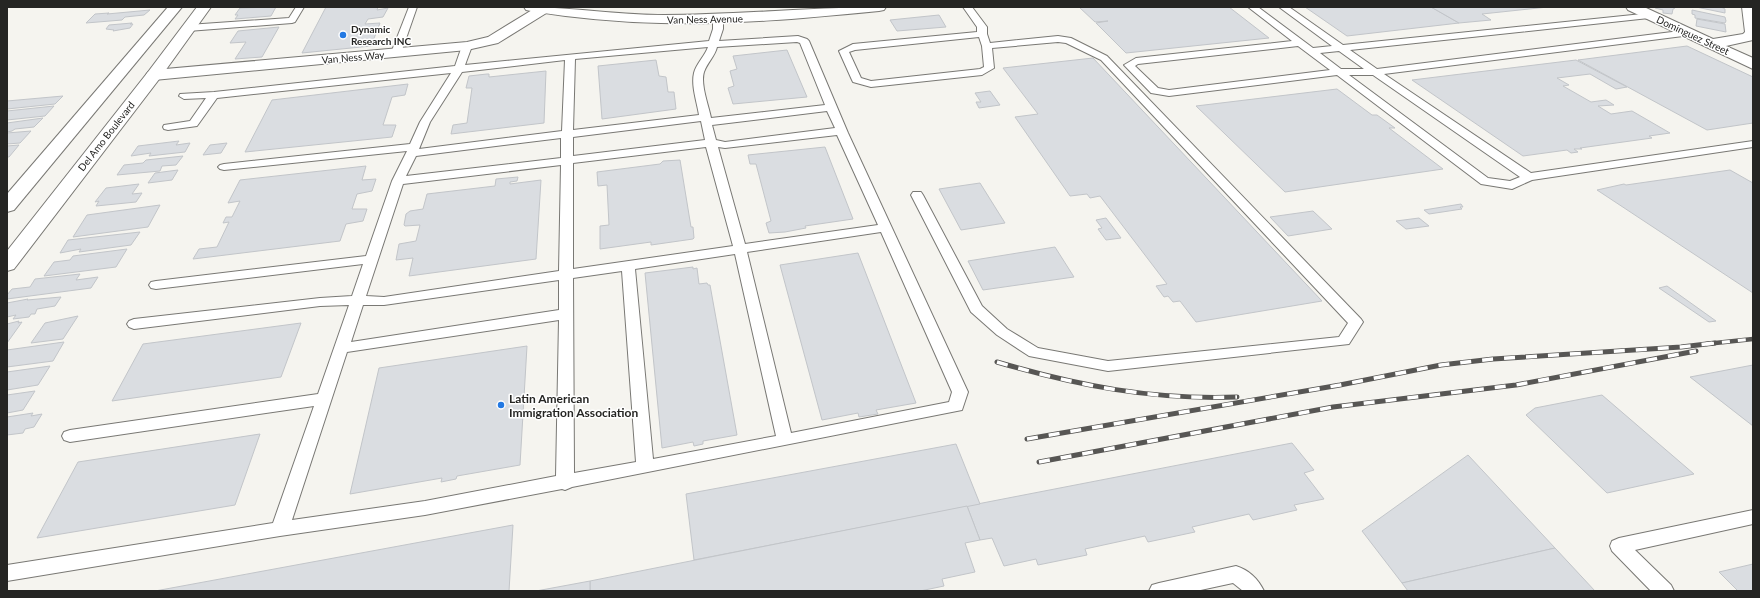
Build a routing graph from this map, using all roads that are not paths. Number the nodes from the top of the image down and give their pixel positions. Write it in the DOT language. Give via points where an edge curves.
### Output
graph roads {
  1 [pos="175,7"];
  2 [pos="204,7"];
  3 [pos="300,7"];
  4 [pos="413,7"];
  5 [pos="879,7"];
  6 [pos="967,7"];
  7 [pos="1252,7"];
  8 [pos="1283,7"];
  9 [pos="1633,7"];
  10 [pos="537,8"];
  11 [pos="1649,14"];
  12 [pos="1751,14"];
  13 [pos="718,20"];
  14 [pos="188,28"];
  15 [pos="1688,33"];
  16 [pos="984,40"];
  17 [pos="1299,43"];
  18 [pos="713,44"];
  19 [pos="1711,44"];
  20 [pos="467,46"];
  21 [pos="1342,48"];
  22 [pos="1311,51"];
  23 [pos="396,52"];
  24 [pos="570,57"];
  25 [pos="1753,64"];
  26 [pos="459,68"];
  27 [pos="1338,72"];
  28 [pos="1375,72"];
  29 [pos="154,75"];
  30 [pos="214,95"];
  31 [pos="184,96"];
  32 [pos="832,107"];
  33 [pos="707,120"];
  34 [pos="168,127"];
  35 [pos="841,131"];
  36 [pos="567,134"];
  37 [pos="711,143"];
  38 [pos="1753,144"];
  39 [pos="413,150"];
  40 [pos="568,159"];
  41 [pos="224,167"];
  42 [pos="1529,177"];
  43 [pos="398,181"];
  44 [pos="917,195"];
  45 [pos="7,206"];
  46 [pos="886,228"];
  47 [pos="740,249"];
  48 [pos="371,259"];
  49 [pos="7,265"];
  50 [pos="628,266"];
  51 [pos="566,275"];
  52 [pos="156,285"];
  53 [pos="358,300"];
  54 [pos="566,314"];
  55 [pos="134,324"];
  56 [pos="341,348"];
  57 [pos="324,399"];
  58 [pos="70,436"];
  59 [pos="785,440"];
  60 [pos="645,467"];
  61 [pos="565,483"];
  62 [pos="1753,517"];
  63 [pos="280,529"];
  64 [pos="7,573"];
  65 [pos="1159,591"];
  66 [pos="1254,591"];
  67 [pos="1664,591"];
  1 -- 45 [label="main road"];
  2 -- 14 [label="main road, Del Amo Boulevard"];
  3 -- 14 [label="lane" via="292,20"];
  4 -- 23 [label="lane"];
  5 -- 13 [label="main road, Van Ness Avenue"];
  6 -- 16 [label="lane" via="982,27"];
  7 -- 17 [label="lane"];
  8 -- 21 [label="lane"];
  9 -- 11 [label="main road, Dominguez Street"];
  10 -- 13 [label="main road, Van Ness Avenue" via="622,19"];
  10 -- 20 [label="main road, Van Ness Way" via="493,40"];
  11 -- 15 [label="main road, Dominguez Street"];
  11 -- 21 [label="lane"];
  12 -- 19 [label="main road" via="1752,32 1748,37"];
  13 -- 18 [label="lane"];
  14 -- 29 [label="main road, Del Amo Boulevard"];
  15 -- 19 [label="main road, Dominguez Street"];
  15 -- 28 [label="lane"];
  16 -- 16 [label="lane" via="989,68 982,72 870,84 857,80 844,51 853,47"];
  16 -- 44 [label="lane" via="1063,39 1104,58 1356,322 1344,341 1108,366 1034,352 1002,332 976,309"];
  17 -- 22 [label="lane"];
  17 -- 27 [label="lane" via="1136,61 1129,65 1155,91 1169,93"];
  18 -- 24 [label="lane"];
  18 -- 32 [label="lane" via="798,39 804,41"];
  18 -- 33 [label="lane" via="710,55 699,72 699,88"];
  19 -- 25 [label="main road, Dominguez Street"];
  20 -- 23 [label="main road, Van Ness Way"];
  20 -- 26 [label="lane"];
  21 -- 22 [label="lane"];
  21 -- 28 [label="lane"];
  22 -- 27 [label="lane"];
  23 -- 29 [label="main road, Van Ness Way"];
  24 -- 26 [label="lane"];
  24 -- 36 [label="lane"];
  26 -- 30 [label="lane"];
  26 -- 39 [label="lane" via="425,122"];
  27 -- 28 [label="lane"];
  27 -- 42 [label="lane" via="1485,181 1512,185"];
  28 -- 42 [label="lane"];
  29 -- 49 [label="main road, Del Amo Boulevard"];
  30 -- 31 [label="lane"];
  30 -- 34 [label="lane" via="193,124"];
  32 -- 33 [label="lane"];
  32 -- 35 [label="lane"];
  33 -- 36 [label="lane"];
  33 -- 37 [label="lane"];
  35 -- 37 [label="lane" via="725,145"];
  35 -- 46 [label="lane"];
  36 -- 39 [label="lane"];
  36 -- 40 [label="lane"];
  37 -- 40 [label="lane"];
  37 -- 47 [label="lane"];
  38 -- 42 [label="lane"];
  39 -- 41 [label="lane"];
  39 -- 43 [label="lane"];
  40 -- 43 [label="lane"];
  40 -- 51 [label="lane"];
  43 -- 48 [label="lane"];
  46 -- 47 [label="lane"];
  46 -- 59 [label="lane" via="960,392 956,406"];
  47 -- 50 [label="lane"];
  47 -- 59 [label="lane"];
  48 -- 52 [label="lane"];
  48 -- 53 [label="lane"];
  50 -- 51 [label="lane"];
  50 -- 60 [label="lane"];
  51 -- 53 [label="lane" via="384,300"];
  51 -- 54 [label="lane"];
  53 -- 55 [label="lane" via="320,302"];
  53 -- 56 [label="lane"];
  54 -- 56 [label="lane"];
  54 -- 61 [label="lane"];
  56 -- 57 [label="lane"];
  57 -- 58 [label="lane"];
  57 -- 63 [label="lane"];
  59 -- 60 [label="lane"];
  60 -- 61 [label="lane"];
  61 -- 63 [label="lane" via="425,508"];
  62 -- 67 [label="lane" via="1619,546"];
  63 -- 64 [label="lane"];
  65 -- 66 [label="lane" via="1236,574"];
}
